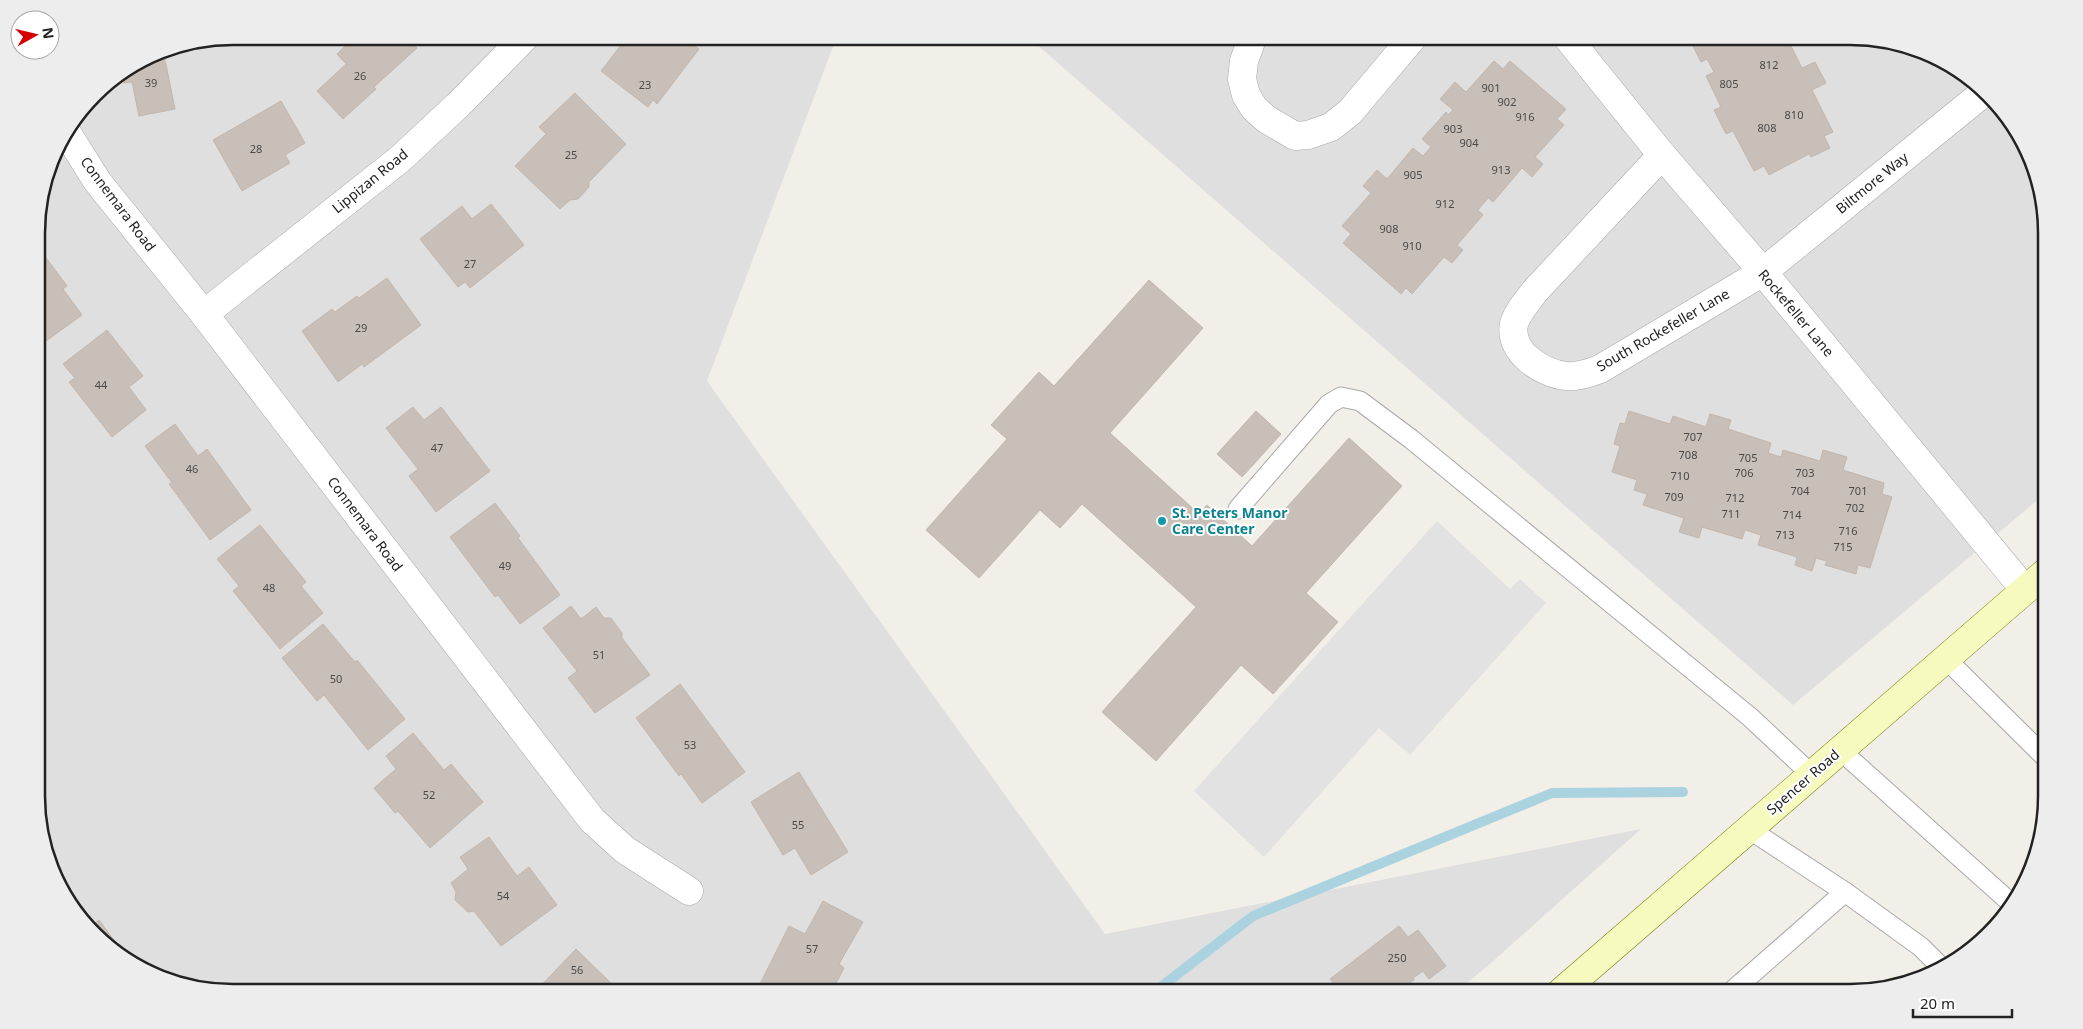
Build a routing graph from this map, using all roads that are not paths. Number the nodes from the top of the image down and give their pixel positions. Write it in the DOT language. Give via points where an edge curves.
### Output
graph roads {
  1 [pos="517,45"];
  2 [pos="1250,45"];
  3 [pos="1406,45"];
  4 [pos="1573,45"];
  5 [pos="1979,96"];
  6 [pos="71,138"];
  7 [pos="1662,155"];
  8 [pos="1763,272"];
  9 [pos="204,314"];
  10 [pos="1238,509"];
  11 [pos="2038,579"];
  12 [pos="2025,590"];
  13 [pos="1946,659"];
  14 [pos="1840,750"];
  15 [pos="2038,750"];
  16 [pos="1812,775"];
  17 [pos="1749,829"];
  18 [pos="689,891"];
  19 [pos="1846,892"];
  20 [pos="2007,899"];
  21 [pos="1937,963"];
  22 [pos="1569,984"];
  23 [pos="1740,984"];
  1 -- 9 [label="street, Lippizan Road" via="400,159"];
  2 -- 3 [label="street" via="1242,80 1246,95 1266,119 1295,136 1308,135 1331,126 1350,112"];
  4 -- 7 [label="street, Rockefeller Lane"];
  5 -- 8 [label="street, Biltmore Way"];
  6 -- 9 [label="street, Connemara Road" via="98,181"];
  7 -- 8 [label="street, Rockefeller Lane"];
  7 -- 8 [label="street, South Rockefeller Lane" via="1523,307 1514,324 1515,339 1521,351 1552,374 1586,374 1600,369"];
  8 -- 12 [label="street, Rockefeller Lane"];
  9 -- 18 [label="street, Connemara Road" via="592,820 625,850"];
  10 -- 16 [label="lane" via="1329,404 1341,397 1360,401 1411,439 1750,717"];
  11 -- 12 [label="main road, Spencer Road"];
  12 -- 13 [label="main road, Spencer Road"];
  13 -- 14 [label="main road, Spencer Road"];
  13 -- 15 [label="lane"];
  14 -- 16 [label="main road, Spencer Road"];
  14 -- 20 [label="lane"];
  16 -- 17 [label="main road, Spencer Road"];
  17 -- 19 [label="lane"];
  17 -- 22 [label="main road, Spencer Road"];
  19 -- 21 [label="lane" via="1921,947"];
  19 -- 23 [label="lane"];
}
